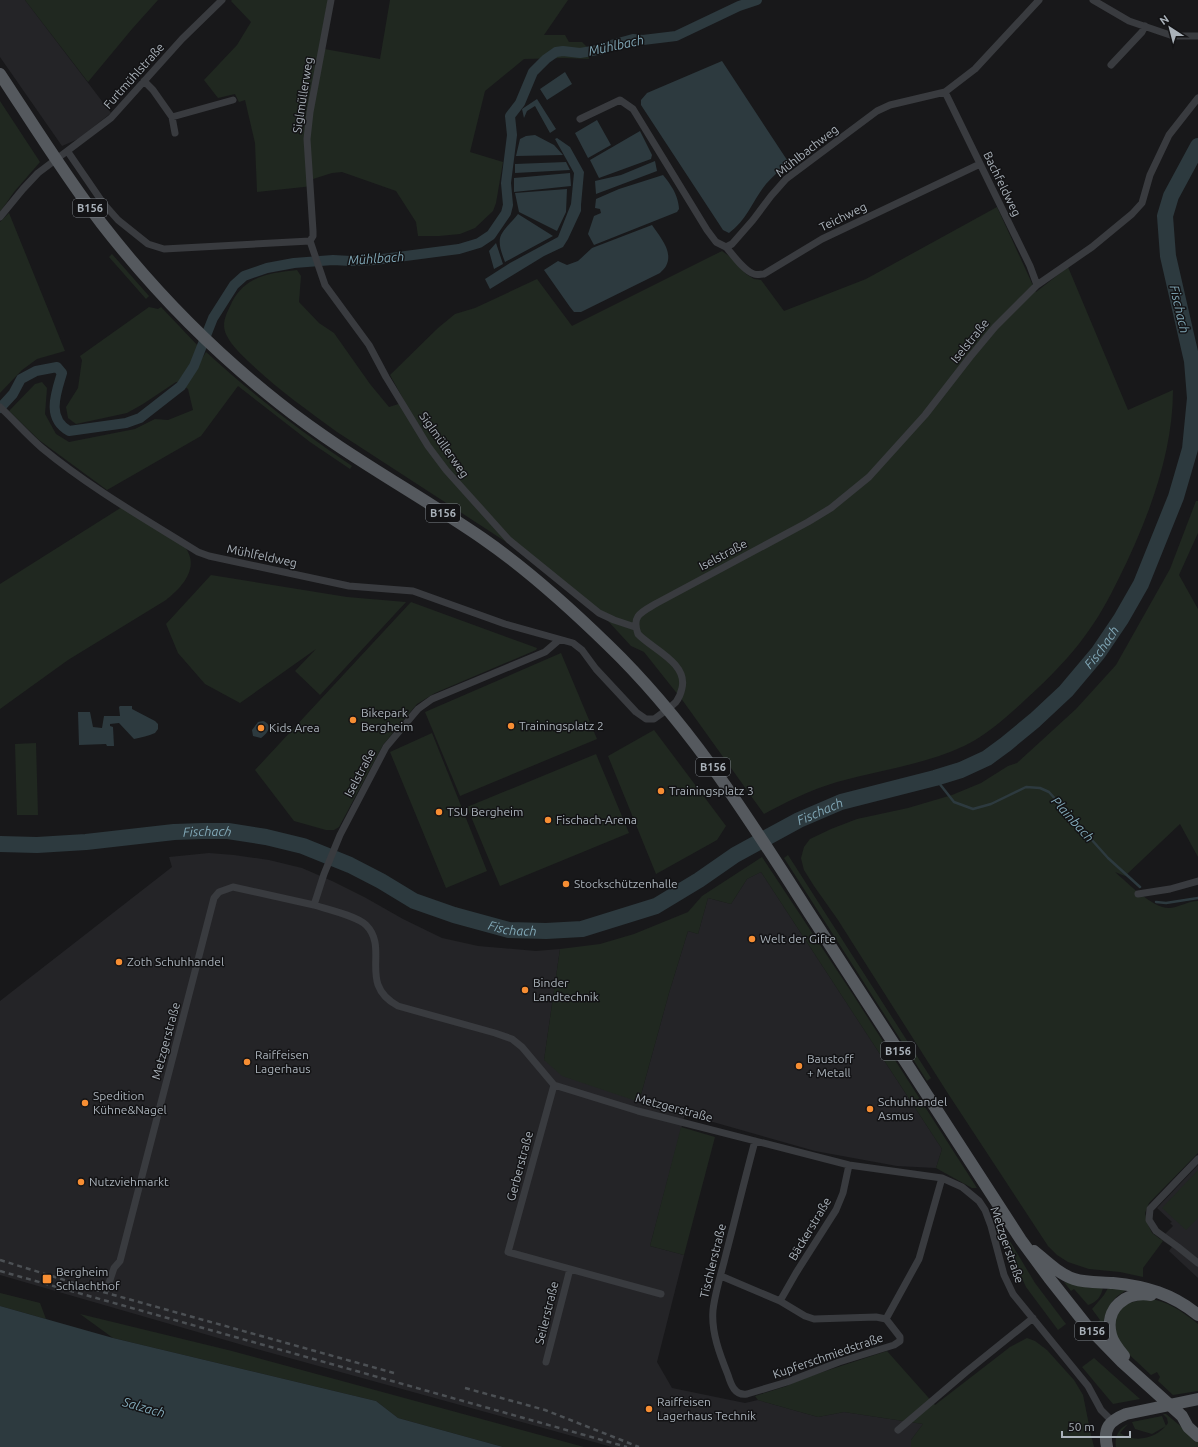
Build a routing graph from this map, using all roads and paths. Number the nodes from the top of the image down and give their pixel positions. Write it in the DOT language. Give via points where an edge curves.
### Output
graph roads {
  1 [pos="222,0"];
  2 [pos="332,0"];
  3 [pos="1039,0"];
  4 [pos="1093,0"];
  5 [pos="1145,26"];
  6 [pos="1198,36"];
  7 [pos="1111,65"];
  8 [pos="0,74"];
  9 [pos="144,81"];
  10 [pos="945,92"];
  11 [pos="1198,98"];
  12 [pos="233,100"];
  13 [pos="172,117"];
  14 [pos="580,119"];
  15 [pos="175,133"];
  16 [pos="68,152"];
  17 [pos="57,160"];
  18 [pos="980,164"];
  19 [pos="0,217"];
  20 [pos="310,241"];
  21 [pos="726,247"];
  22 [pos="1037,286"];
  23 [pos="0,407"];
  24 [pos="635,627"];
  25 [pos="559,640"];
  26 [pos="1198,881"];
  27 [pos="1138,894"];
  28 [pos="314,905"];
  29 [pos="554,1085"];
  30 [pos="755,1141"];
  31 [pos="1198,1159"];
  32 [pos="849,1165"];
  33 [pos="942,1178"];
  34 [pos="1021,1240"];
  35 [pos="508,1252"];
  36 [pos="1198,1263"];
  37 [pos="570,1269"];
  38 [pos="721,1276"];
  39 [pos="107,1289"];
  40 [pos="661,1294"];
  41 [pos="780,1301"];
  42 [pos="1198,1315"];
  43 [pos="1033,1318"];
  44 [pos="886,1319"];
  45 [pos="1198,1320"];
  46 [pos="546,1362"];
  47 [pos="1141,1380"];
  48 [pos="732,1386"];
  49 [pos="1198,1399"];
  50 [pos="1112,1422"];
  51 [pos="898,1430"];
  52 [pos="1198,1436"];
  53 [pos="1107,1447"];
  1 -- 9 [label="street, Furtmühlstraße"];
  2 -- 20 [label="street, Siglmüllerweg" via="307,139 313,231"];
  3 -- 10 [label="street, Mühlbachweg" via="975,69"];
  4 -- 5 [label="street" via="1129,21"];
  5 -- 6 [label="street" via="1173,36"];
  5 -- 7 [label="street"];
  8 -- 17 [label="main road, B156"];
  9 -- 13 [label="street"];
  9 -- 16 [label="street, Furtmühlstraße" via="111,118"];
  10 -- 18 [label="street, Bachfeldweg"];
  10 -- 21 [label="street, Mühlbachweg" via="890,105 862,122 786,179 754,220 732,244"];
  11 -- 22 [label="street, Iselstraße" via="1169,135 1150,175 1142,203 1123,223"];
  12 -- 13 [label="street"];
  13 -- 15 [label="street"];
  14 -- 21 [label="street" via="620,100 633,109 707,230 716,242"];
  16 -- 17 [label="street, Furtmühlstraße"];
  16 -- 20 [label="street" via="103,203 118,220 148,244 164,249"];
  17 -- 19 [label="street, Furtmühlstraße" via="38,173"];
  17 -- 34 [label="main road, B156" via="131,260 196,330 246,376 317,432 484,539 539,583 610,648 658,698 715,770 748,817"];
  18 -- 21 [label="street, Teichweg" via="822,239 764,274 755,275 749,272"];
  18 -- 22 [label="street, Bachfeldweg" via="1030,266"];
  20 -- 24 [label="street, Siglmüllerweg" via="325,285 369,345 428,446 446,470 509,540 600,613"];
  22 -- 24 [label="street, Iselstraße" via="995,327 925,415 857,487 808,522 640,613"];
  23 -- 25 [label="street, Mühlfeldweg" via="43,449 92,484 198,552 349,586 413,591 505,624"];
  24 -- 25 [label="street" via="643,640 681,670 683,679 680,696 654,719 646,719 636,712 582,650 573,643"];
  25 -- 28 [label="street, Iselstraße" via="545,652 432,698 418,709 386,747 340,835"];
  26 -- 27 [label="street"];
  28 -- 29 [label="street, Metzgerstraße" via="359,920 366,925 371,932 375,948 376,979 382,995 398,1006 512,1039"];
  28 -- 39 [label="street, Metzgerstraße" via="233,887 219,892 214,898 120,1262 114,1268"];
  29 -- 30 [label="street, Metzgerstraße" via="638,1111"];
  29 -- 35 [label="street, Gerberstraße"];
  30 -- 32 [label="street, Metzgerstraße"];
  30 -- 38 [label="street, Tischlerstraße"];
  31 -- 36 [label="street" via="1150,1209 1150,1220 1156,1231"];
  32 -- 33 [label="street, Metzgerstraße"];
  32 -- 41 [label="street, Bäckerstraße" via="843,1193 836,1210"];
  33 -- 43 [label="street, Metzgerstraße" via="962,1187 979,1201 985,1210 1004,1275 1013,1294"];
  33 -- 44 [label="street" via="919,1259"];
  34 -- 42 [label="main road" via="1059,1271 1074,1278 1159,1292 1188,1306"];
  34 -- 47 [label="main road, B156" via="1076,1313"];
  35 -- 37 [label="street, Seilerstraße"];
  37 -- 40 [label="street, Seilerstraße"];
  37 -- 46 [label="street, Seilerstraße"];
  38 -- 41 [label="street, Kupferschmiedstraße"];
  38 -- 48 [label="street, Tischlerstraße" via="713,1310 714,1328 718,1348"];
  41 -- 44 [label="street, Kupferschmiedstraße" via="814,1319"];
  43 -- 50 [label="street, Metzgerstraße" via="1088,1386 1101,1410"];
  43 -- 51 [label="street"];
  44 -- 48 [label="street, Kupferschmiedstraße" via="900,1336 900,1341 894,1345 747,1394 738,1393"];
  45 -- 47 [label="main road" via="1170,1300 1157,1296 1141,1293 1129,1296 1118,1304 1111,1317 1111,1334 1117,1347"];
  47 -- 52 [label="main road, B156" via="1182,1416 1188,1427"];
  49 -- 50 [label="main road" via="1126,1414"];
  50 -- 53 [label="main road" via="1106,1432"];
}
